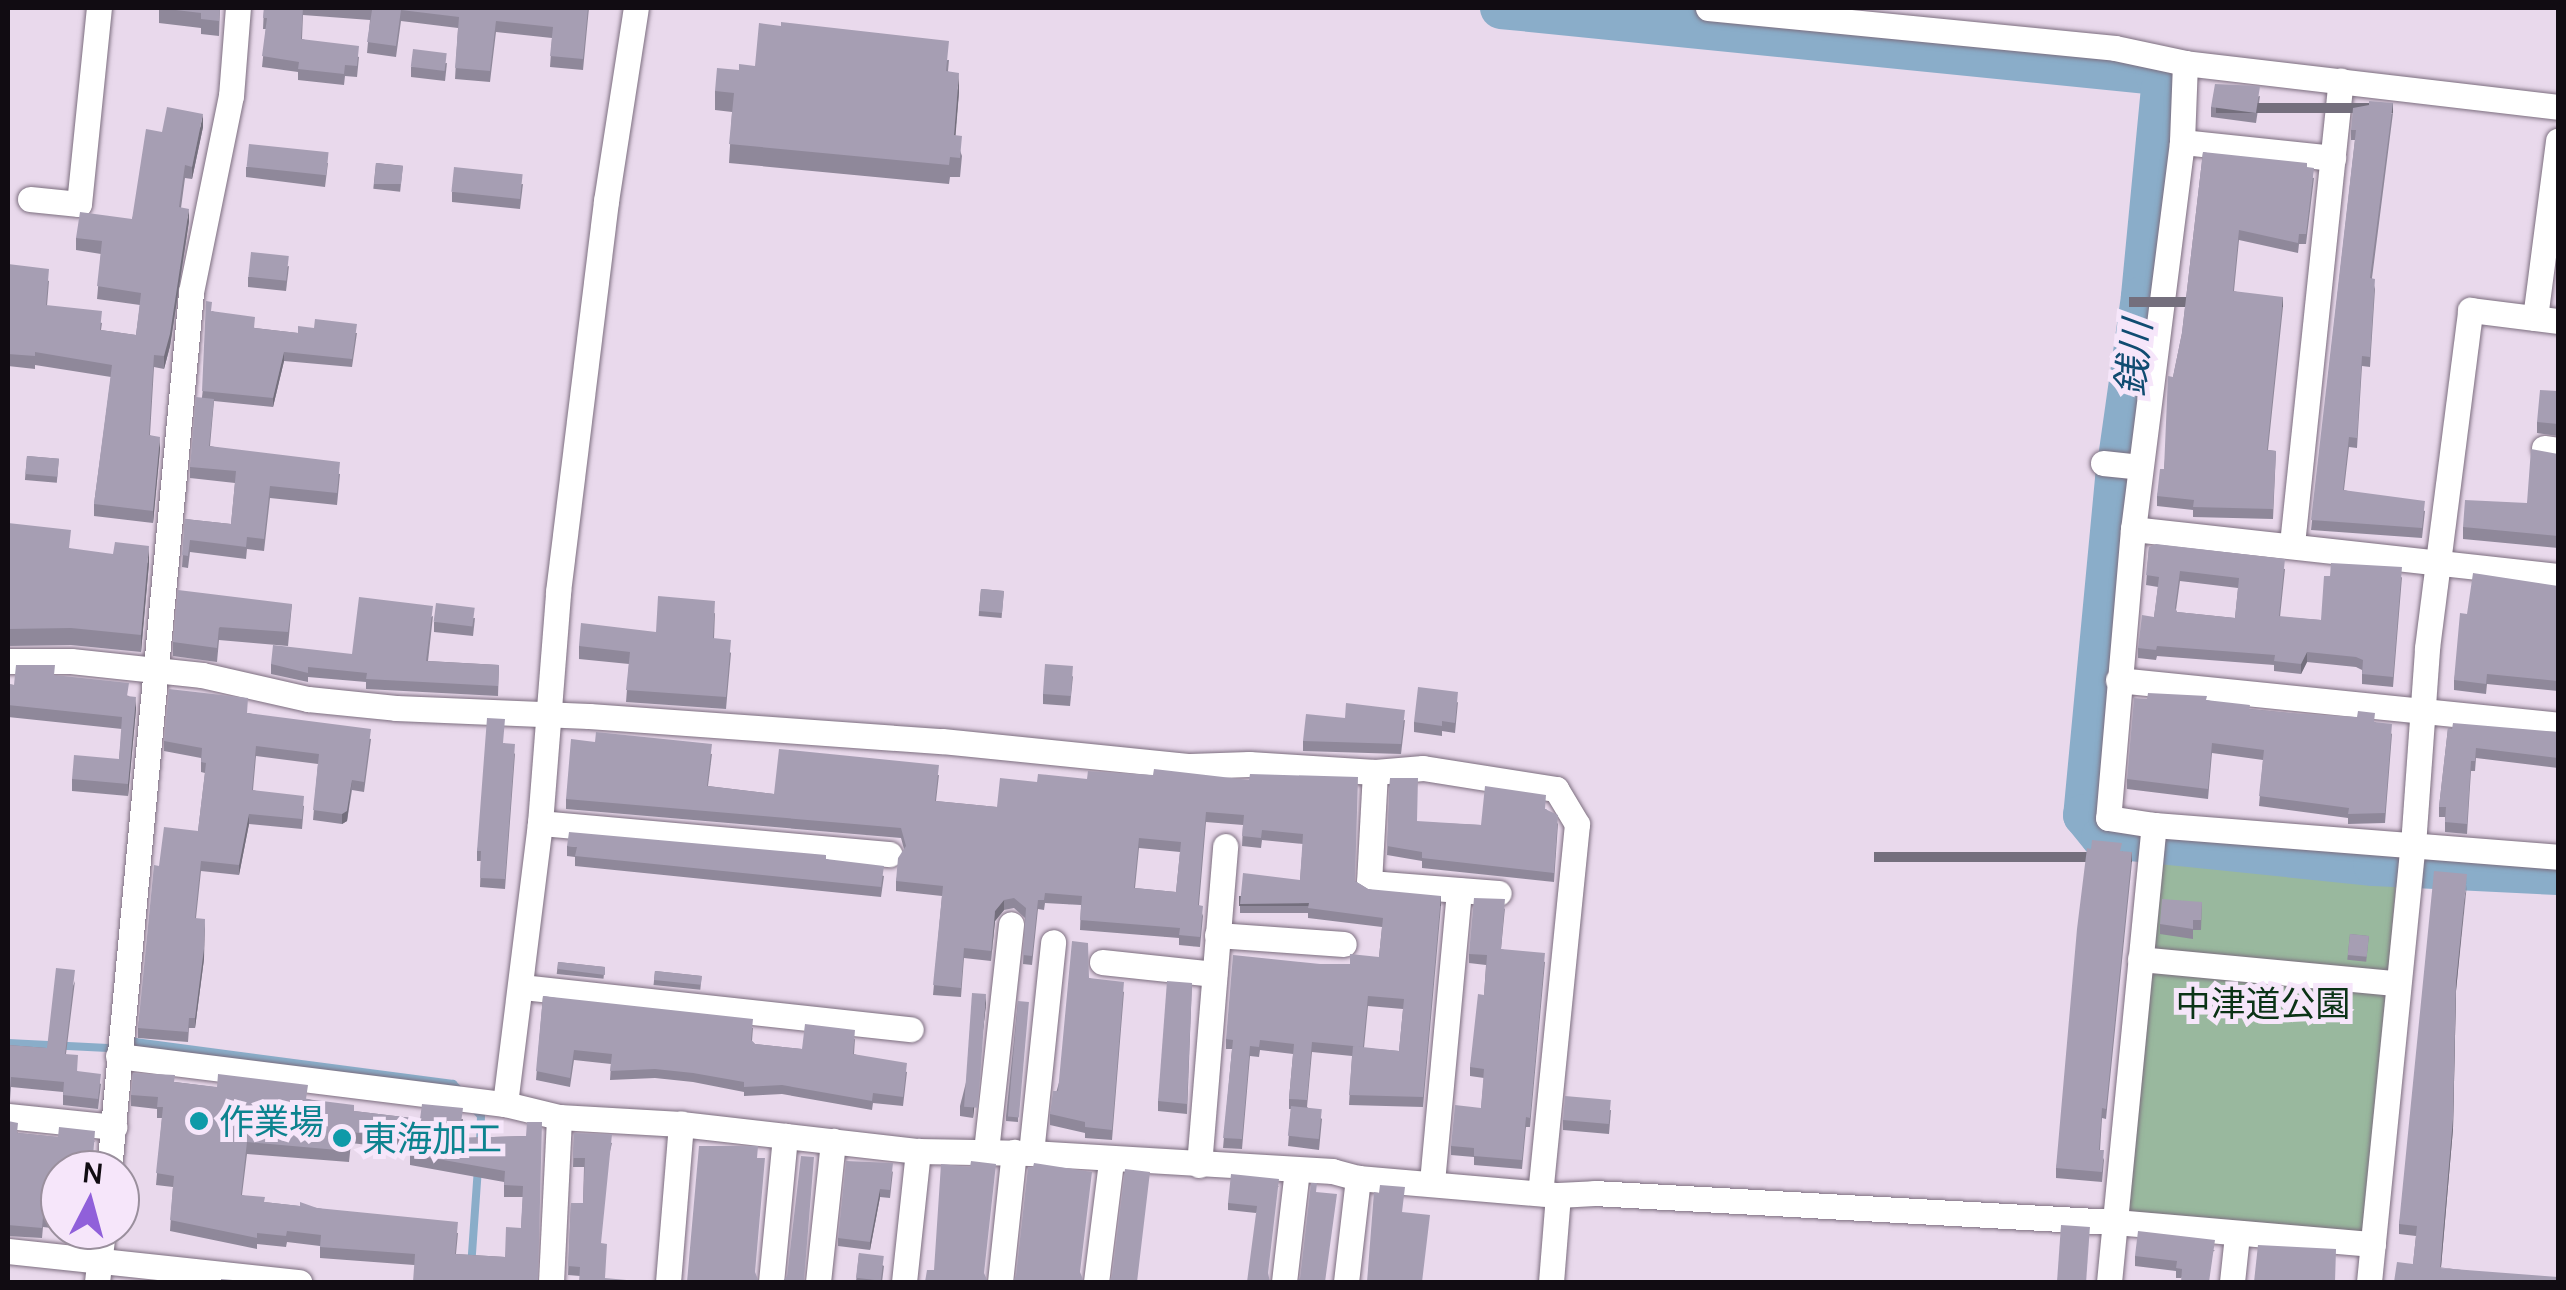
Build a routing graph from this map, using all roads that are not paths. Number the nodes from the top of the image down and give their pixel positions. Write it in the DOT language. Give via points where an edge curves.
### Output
graph roads {
  1 [pos="99,8"];
  2 [pos="238,8"];
  3 [pos="636,8"];
  4 [pos="1708,8"];
  5 [pos="2185,63"];
  6 [pos="2341,81"];
  7 [pos="2558,106"];
  8 [pos="2558,140"];
  9 [pos="2182,142"];
  10 [pos="2333,158"];
  11 [pos="30,199"];
  12 [pos="2547,319"];
  13 [pos="2103,463"];
  14 [pos="2140,468"];
  15 [pos="2133,529"];
  16 [pos="2292,544"];
  17 [pos="2436,561"];
  18 [pos="2558,576"];
  19 [pos="8,661"];
  20 [pos="158,670"];
  21 [pos="2118,680"];
  22 [pos="546,712"];
  23 [pos="2424,712"];
  24 [pos="2558,725"];
  25 [pos="1375,772"];
  26 [pos="540,823"];
  27 [pos="2153,837"];
  28 [pos="1224,846"];
  29 [pos="2412,849"];
  30 [pos="890,854"];
  31 [pos="2558,857"];
  32 [pos="1459,890"];
  33 [pos="1500,893"];
  34 [pos="1011,924"];
  35 [pos="1217,935"];
  36 [pos="1053,942"];
  37 [pos="1344,944"];
  38 [pos="2140,959"];
  39 [pos="1102,962"];
  40 [pos="1214,974"];
  41 [pos="2396,983"];
  42 [pos="522,986"];
  43 [pos="911,1029"];
  44 [pos="118,1056"];
  45 [pos="505,1104"];
  46 [pos="8,1116"];
  47 [pos="559,1117"];
  48 [pos="681,1124"];
  49 [pos="114,1127"];
  50 [pos="785,1136"];
  51 [pos="833,1141"];
  52 [pos="111,1150"];
  53 [pos="918,1151"];
  54 [pos="986,1151"];
  55 [pos="1022,1152"];
  56 [pos="1111,1161"];
  57 [pos="1199,1165"];
  58 [pos="1297,1170"];
  59 [pos="1358,1178"];
  60 [pos="1432,1182"];
  61 [pos="1549,1194"];
  62 [pos="2115,1222"];
  63 [pos="2237,1234"];
  64 [pos="2372,1244"];
  65 [pos="8,1251"];
  66 [pos="98,1271"];
  67 [pos="299,1282"];
  68 [pos="552,1282"];
  69 [pos="668,1282"];
  70 [pos="771,1282"];
  71 [pos="818,1282"];
  72 [pos="904,1282"];
  73 [pos="1000,1282"];
  74 [pos="1096,1282"];
  75 [pos="1284,1282"];
  76 [pos="1346,1282"];
  77 [pos="1550,1282"];
  78 [pos="2109,1282"];
  79 [pos="2232,1282"];
  80 [pos="2369,1282"];
  1 -- 11 [label="street" via="79,204"];
  2 -- 20 [label="street" via="231,96 190,297"];
  3 -- 22 [label="street" via="592,306"];
  4 -- 5 [label="street" via="2115,48"];
  5 -- 6 [label="street"];
  5 -- 9 [label="street"];
  6 -- 7 [label="street"];
  6 -- 10 [label="street"];
  8 -- 12 [label="street"];
  9 -- 10 [label="street"];
  9 -- 14 [label="street"];
  10 -- 16 [label="street"];
  12 -- 17 [label="street" via="2470,310"];
  13 -- 14 [label="street"];
  14 -- 15 [label="street"];
  15 -- 16 [label="street"];
  15 -- 21 [label="street"];
  16 -- 17 [label="street"];
  17 -- 18 [label="street"];
  17 -- 23 [label="street"];
  19 -- 20 [label="street"];
  20 -- 22 [label="street" via="308,699"];
  20 -- 44 [label="street"];
  21 -- 23 [label="street"];
  21 -- 27 [label="street" via="2108,818"];
  22 -- 25 [label="street" via="1190,766"];
  22 -- 26 [label="street"];
  23 -- 24 [label="street"];
  23 -- 29 [label="street"];
  25 -- 32 [label="street" via="1369,883"];
  25 -- 61 [label="street" via="1457,771 1556,789 1577,824"];
  26 -- 30 [label="street"];
  26 -- 42 [label="street"];
  27 -- 29 [label="street"];
  27 -- 38 [label="street"];
  28 -- 35 [label="street"];
  29 -- 31 [label="street"];
  29 -- 41 [label="street"];
  32 -- 33 [label="street"];
  32 -- 60 [label="street"];
  34 -- 54 [label="street"];
  35 -- 37 [label="street"];
  35 -- 40 [label="street"];
  36 -- 55 [label="street"];
  38 -- 41 [label="street"];
  38 -- 62 [label="street"];
  39 -- 40 [label="street"];
  40 -- 57 [label="street"];
  41 -- 64 [label="street"];
  42 -- 43 [label="street"];
  42 -- 45 [label="street"];
  44 -- 45 [label="street"];
  44 -- 49 [label="street"];
  45 -- 47 [label="street"];
  46 -- 49 [label="street"];
  47 -- 48 [label="street"];
  47 -- 68 [label="street"];
  48 -- 50 [label="street"];
  48 -- 69 [label="street"];
  49 -- 52 [label="street"];
  50 -- 51 [label="street"];
  50 -- 70 [label="street"];
  51 -- 53 [label="street"];
  51 -- 71 [label="street"];
  53 -- 54 [label="street"];
  53 -- 72 [label="street"];
  54 -- 55 [label="street"];
  55 -- 56 [label="street"];
  55 -- 73 [label="street"];
  56 -- 57 [label="street"];
  56 -- 74 [label="street"];
  57 -- 58 [label="street"];
  58 -- 59 [label="street"];
  58 -- 75 [label="street"];
  59 -- 60 [label="street"];
  59 -- 76 [label="street"];
  60 -- 61 [label="street"];
  61 -- 62 [label="street"];
  61 -- 77 [label="street"];
  62 -- 63 [label="street"];
  62 -- 78 [label="street"];
  63 -- 64 [label="street"];
  63 -- 79 [label="street"];
  64 -- 80 [label="street"];
  65 -- 66 [label="street"];
  66 -- 67 [label="street"];
}
